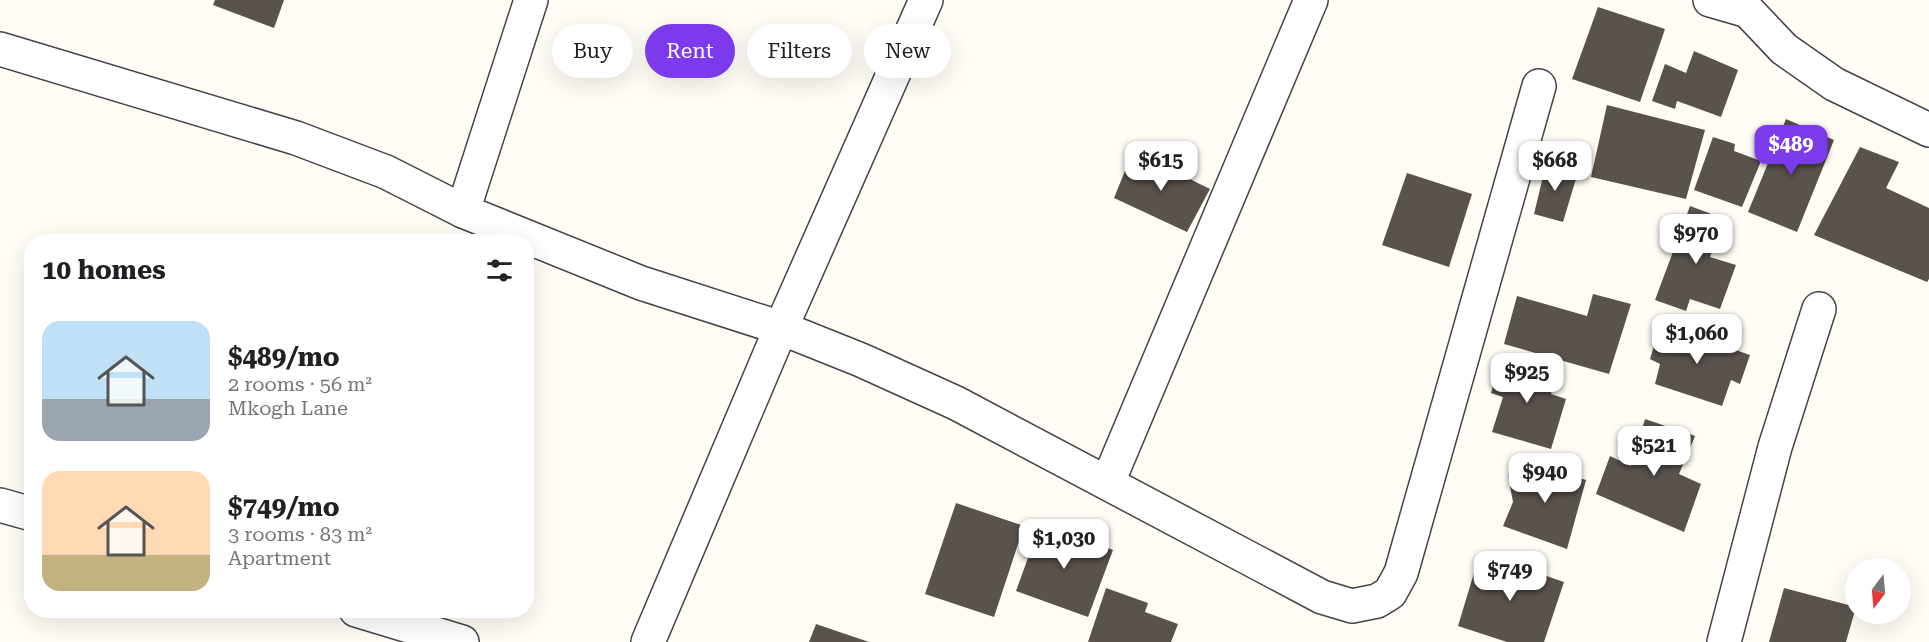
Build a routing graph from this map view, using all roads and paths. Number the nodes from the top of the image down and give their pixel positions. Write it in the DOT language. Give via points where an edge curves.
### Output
graph roads {
  1 [pos="531,0"];
  2 [pos="926,0"];
  3 [pos="1311,0"];
  4 [pos="1710,0"];
  5 [pos="1750,5"];
  6 [pos="0,49"];
  7 [pos="1539,86"];
  8 [pos="1929,130"];
  9 [pos="463,211"];
  10 [pos="520,234"];
  11 [pos="534,240"];
  12 [pos="1819,309"];
  13 [pos="781,328"];
  14 [pos="1108,482"];
  15 [pos="0,505"];
  16 [pos="24,512"];
  17 [pos="382,618"];
  18 [pos="462,642"];
  19 [pos="648,642"];
  20 [pos="1724,642"];
  1 -- 9 [label="street"];
  2 -- 13 [label="street"];
  3 -- 14 [label="street"];
  4 -- 5 [label="street"];
  5 -- 8 [label="street" via="1784,49 1834,84"];
  6 -- 9 [label="street" via="296,138 386,172"];
  7 -- 14 [label="street" via="1401,573 1390,593 1352,606 1322,597"];
  9 -- 10 [label="street"];
  11 -- 13 [label="street" via="641,283"];
  12 -- 20 [label="street" via="1775,447"];
  13 -- 14 [label="street" via="956,403"];
  13 -- 19 [label="street"];
  15 -- 16 [label="street"];
  17 -- 18 [label="street"];
}
